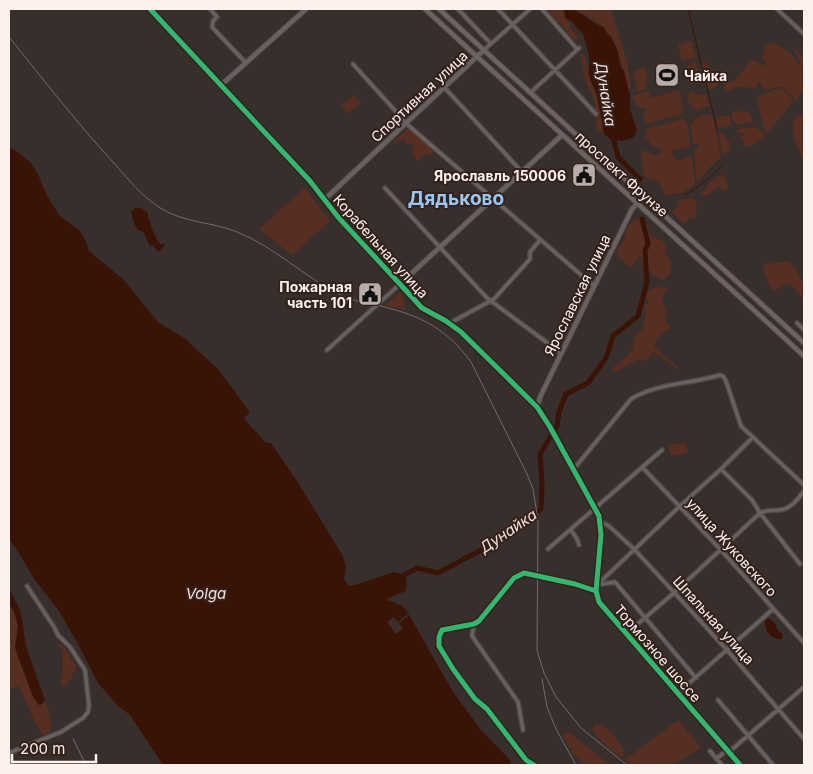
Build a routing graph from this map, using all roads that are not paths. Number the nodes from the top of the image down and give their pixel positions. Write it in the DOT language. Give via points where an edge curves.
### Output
graph roads {
  1 [pos="150,9"];
  2 [pos="210,9"];
  3 [pos="306,9"];
  4 [pos="425,9"];
  5 [pos="439,9"];
  6 [pos="460,9"];
  7 [pos="498,9"];
  8 [pos="530,9"];
  9 [pos="542,9"];
  10 [pos="777,9"];
  11 [pos="512,24"];
  12 [pos="804,34"];
  13 [pos="490,44"];
  14 [pos="484,50"];
  15 [pos="477,57"];
  16 [pos="246,62"];
  17 [pos="353,64"];
  18 [pos="555,71"];
  19 [pos="220,86"];
  20 [pos="444,87"];
  21 [pos="530,93"];
  22 [pos="596,114"];
  23 [pos="407,123"];
  24 [pos="562,135"];
  25 [pos="522,172"];
  26 [pos="385,188"];
  27 [pos="644,196"];
  28 [pos="493,199"];
  29 [pos="324,200"];
  30 [pos="637,203"];
  31 [pos="540,240"];
  32 [pos="442,248"];
  33 [pos="400,284"];
  34 [pos="594,286"];
  35 [pos="491,301"];
  36 [pos="450,323"];
  37 [pos="797,323"];
  38 [pos="804,330"];
  39 [pos="804,343"];
  40 [pos="327,350"];
  41 [pos="561,354"];
  42 [pos="804,356"];
  43 [pos="537,407"];
  44 [pos="752,438"];
  45 [pos="662,450"];
  46 [pos="642,467"];
  47 [pos="721,469"];
  48 [pos="573,470"];
  49 [pos="804,485"];
  50 [pos="804,491"];
  51 [pos="680,506"];
  52 [pos="595,509"];
  53 [pos="760,513"];
  54 [pos="600,524"];
  55 [pos="571,530"];
  56 [pos="579,546"];
  57 [pos="720,548"];
  58 [pos="548,549"];
  59 [pos="635,550"];
  60 [pos="800,564"];
  61 [pos="27,586"];
  62 [pos="596,586"];
  63 [pos="596,591"];
  64 [pos="675,592"];
  65 [pos="773,609"];
  66 [pos="644,617"];
  67 [pos="474,624"];
  68 [pos="627,633"];
  69 [pos="804,643"];
  70 [pos="727,650"];
  71 [pos="696,678"];
  72 [pos="804,687"];
  73 [pos="678,693"];
  74 [pos="718,700"];
  75 [pos="777,710"];
  76 [pos="524,730"];
  77 [pos="747,736"];
  78 [pos="804,740"];
  79 [pos="710,751"];
  80 [pos="728,751"];
  81 [pos="9,755"];
  82 [pos="716,759"];
  83 [pos="13,765"];
  84 [pos="534,765"];
  85 [pos="722,765"];
  86 [pos="740,765"];
  87 [pos="772,765"];
  1 -- 19 [label="street"];
  2 -- 16 [label="street" via="217,17 212,27"];
  3 -- 16 [label="street"];
  4 -- 15 [label="main road, проспект Фрунзе"];
  5 -- 14 [label="main road, проспект Фрунзе"];
  6 -- 13 [label="street"];
  7 -- 11 [label="street"];
  8 -- 11 [label="street, Спортивная улица"];
  9 -- 18 [label="street" via="578,48"];
  10 -- 12 [label="street"];
  11 -- 13 [label="street, Спортивная улица"];
  11 -- 18 [label="street"];
  13 -- 14 [label="street, Спортивная улица"];
  14 -- 15 [label="street, Спортивная улица"];
  14 -- 21 [label="main road, проспект Фрунзе"];
  15 -- 20 [label="street, Спортивная улица"];
  15 -- 24 [label="main road, проспект Фрунзе"];
  16 -- 19 [label="street"];
  17 -- 23 [label="street"];
  18 -- 21 [label="street"];
  18 -- 22 [label="street"];
  19 -- 29 [label="street, Корабельная улица"];
  20 -- 23 [label="street, Спортивная улица"];
  20 -- 25 [label="street"];
  21 -- 27 [label="main road, проспект Фрунзе"];
  23 -- 28 [label="street"];
  23 -- 29 [label="street, Спортивная улица"];
  24 -- 25 [label="street"];
  24 -- 30 [label="main road, проспект Фрунзе"];
  25 -- 28 [label="street"];
  26 -- 32 [label="street"];
  27 -- 30 [label="street, Ярославская улица"];
  27 -- 39 [label="main road, проспект Фрунзе"];
  28 -- 31 [label="street"];
  28 -- 32 [label="street"];
  29 -- 33 [label="street, Корабельная улица"];
  30 -- 34 [label="street, Ярославская улица"];
  30 -- 42 [label="main road, проспект Фрунзе"];
  31 -- 34 [label="street"];
  31 -- 35 [label="street" via="530,252 530,259"];
  32 -- 33 [label="street"];
  32 -- 35 [label="street"];
  33 -- 36 [label="street, Корабельная улица" via="425,311"];
  33 -- 40 [label="street"];
  34 -- 41 [label="street, Ярославская улица"];
  35 -- 36 [label="street"];
  35 -- 41 [label="street"];
  36 -- 43 [label="street, Корабельная улица"];
  37 -- 38 [label="street"];
  41 -- 43 [label="street, Ярославская улица"];
  43 -- 48 [label="street, Тормозное шоссе"];
  44 -- 47 [label="street"];
  44 -- 48 [label="street" via="740,426 724,376 720,375 652,389 631,399"];
  44 -- 49 [label="street"];
  45 -- 46 [label="street"];
  46 -- 51 [label="street, улица Жуковского"];
  46 -- 52 [label="street"];
  47 -- 51 [label="street"];
  47 -- 53 [label="street" via="746,493"];
  48 -- 52 [label="street, Тормозное шоссе"];
  50 -- 53 [label="street" via="790,506"];
  51 -- 57 [label="street, улица Жуковского"];
  51 -- 59 [label="street"];
  52 -- 54 [label="street, Тормозное шоссе"];
  52 -- 55 [label="street"];
  53 -- 57 [label="street"];
  53 -- 60 [label="street"];
  54 -- 59 [label="street, Шпальная улица" via="609,526"];
  54 -- 62 [label="street, Тормозное шоссе"];
  55 -- 56 [label="street"];
  55 -- 58 [label="street"];
  57 -- 64 [label="street"];
  57 -- 65 [label="street, улица Жуковского"];
  59 -- 62 [label="street"];
  59 -- 64 [label="street, Шпальная улица"];
  61 -- 81 [label="street" via="85,670 89,706 83,718 61,732"];
  62 -- 63 [label="street, Тормозное шоссе"];
  62 -- 66 [label="street" via="615,582"];
  63 -- 67 [label="street" via="524,573 514,578"];
  63 -- 68 [label="street, Тормозное шоссе" via="599,602"];
  64 -- 66 [label="street"];
  64 -- 70 [label="street, Шпальная улица"];
  65 -- 69 [label="street, улица Жуковского"];
  65 -- 70 [label="street"];
  66 -- 68 [label="street"];
  66 -- 71 [label="street"];
  67 -- 76 [label="street" via="472,636 518,702"];
  67 -- 84 [label="street" via="442,630 439,646 476,699 526,760"];
  68 -- 73 [label="street, Тормозное шоссе"];
  70 -- 71 [label="street"];
  70 -- 75 [label="street, Шпальная улица"];
  71 -- 73 [label="street"];
  72 -- 75 [label="street"];
  73 -- 80 [label="street, Тормозное шоссе"];
  74 -- 77 [label="street"];
  75 -- 77 [label="street"];
  75 -- 78 [label="street, Шпальная улица"];
  77 -- 80 [label="street"];
  77 -- 87 [label="street"];
  79 -- 82 [label="street"];
  80 -- 82 [label="street"];
  80 -- 86 [label="street, Тормозное шоссе"];
  81 -- 83 [label="street"];
  82 -- 85 [label="street"];
}
